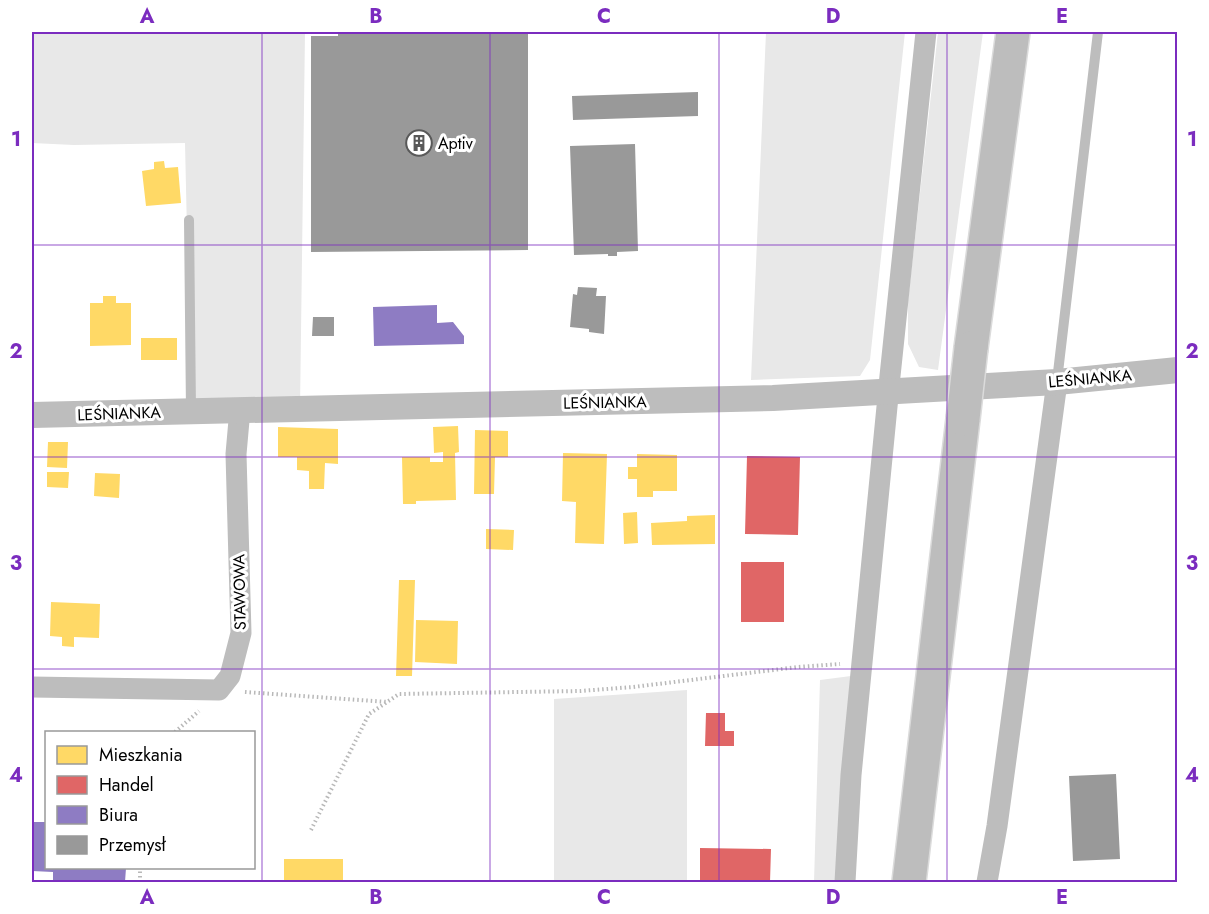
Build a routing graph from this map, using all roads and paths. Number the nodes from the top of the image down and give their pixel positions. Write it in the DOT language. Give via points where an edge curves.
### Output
graph roads {
  1 [pos="926,32"];
  2 [pos="1013,32"];
  3 [pos="1098,32"];
  4 [pos="189,220"];
  5 [pos="1178,370"];
  6 [pos="1057,382"];
  7 [pos="888,391"];
  8 [pos="240,409"];
  9 [pos="191,411"];
  10 [pos="32,415"];
  11 [pos="863,663"];
  12 [pos="32,687"];
  13 [pos="219,690"];
  14 [pos="388,702"];
  15 [pos="311,830"];
  16 [pos="845,882"];
  17 [pos="909,882"];
  18 [pos="987,882"];
  1 -- 7 [label="street"];
  2 -- 17 [label="highway, bridge" via="971,348"];
  3 -- 6 [label="lane"];
  4 -- 9 [label="lane"];
  5 -- 6 [label="street, LEŚNIANKA"];
  6 -- 7 [label="street, LEŚNIANKA"];
  6 -- 18 [label="street"];
  7 -- 8 [label="street, LEŚNIANKA" via="745,399"];
  7 -- 11 [label="street"];
  8 -- 9 [label="street, LEŚNIANKA"];
  8 -- 13 [label="street, STAWOWA" via="236,454 241,633 230,676"];
  9 -- 10 [label="street, LEŚNIANKA"];
  11 -- 14 [label="path" via="580,691 399,694"];
  11 -- 16 [label="street"];
  12 -- 13 [label="street"];
  13 -- 14 [label="path"];
  14 -- 15 [label="path" via="369,714"];
}
